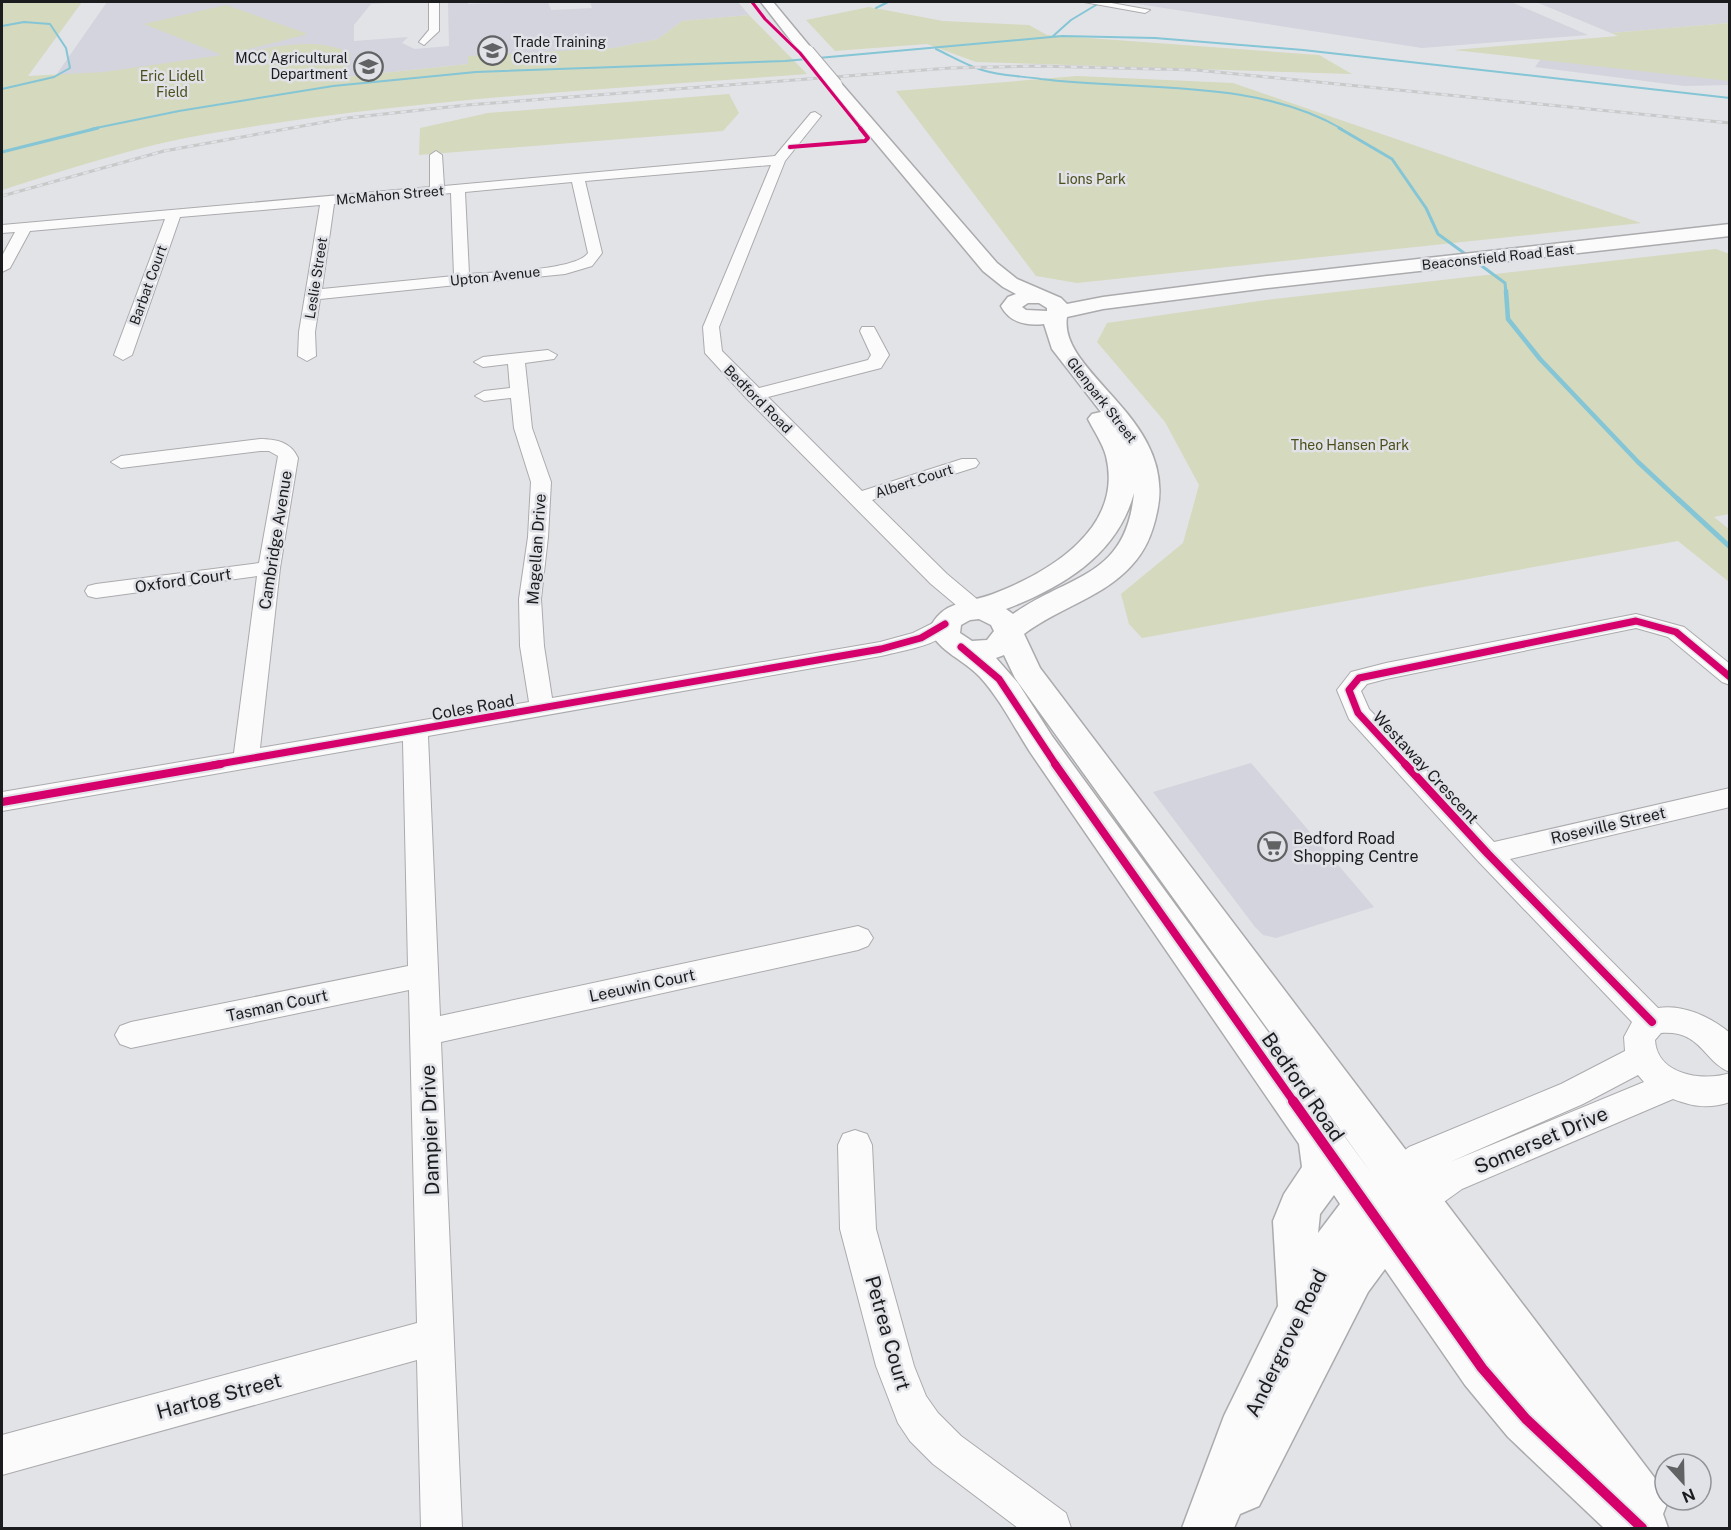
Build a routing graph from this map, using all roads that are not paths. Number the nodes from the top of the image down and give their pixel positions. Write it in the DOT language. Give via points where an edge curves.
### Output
graph roads {
  1 [pos="435,2"];
  2 [pos="767,2"];
  3 [pos="1091,2"];
  4 [pos="1132,4"];
  5 [pos="1145,10"];
  6 [pos="424,42"];
  7 [pos="815,116"];
  8 [pos="436,155"];
  9 [pos="779,160"];
  10 [pos="907,171"];
  11 [pos="578,178"];
  12 [pos="458,189"];
  13 [pos="437,190"];
  14 [pos="328,200"];
  15 [pos="174,214"];
  16 [pos="25,227"];
  17 [pos="2,229"];
  18 [pos="1730,230"];
  19 [pos="968,260"];
  20 [pos="2,268"];
  21 [pos="462,279"];
  22 [pos="313,295"];
  23 [pos="1050,306"];
  24 [pos="1017,311"];
  25 [pos="868,331"];
  26 [pos="1043,348"];
  27 [pos="123,355"];
  28 [pos="548,355"];
  29 [pos="307,356"];
  30 [pos="516,358"];
  31 [pos="483,362"];
  32 [pos="519,392"];
  33 [pos="753,395"];
  34 [pos="484,396"];
  35 [pos="122,462"];
  36 [pos="969,463"];
  37 [pos="859,498"];
  38 [pos="269,568"];
  39 [pos="939,579"];
  40 [pos="96,591"];
  41 [pos="993,621"];
  42 [pos="952,635"];
  43 [pos="1730,677"];
  44 [pos="542,708"];
  45 [pos="414,731"];
  46 [pos="246,758"];
  47 [pos="1730,798"];
  48 [pos="2,802"];
  49 [pos="1488,854"];
  50 [pos="858,938"];
  51 [pos="423,975"];
  52 [pos="1652,1022"];
  53 [pos="426,1032"];
  54 [pos="131,1035"];
  55 [pos="1729,1054"];
  56 [pos="1643,1057"];
  57 [pos="1672,1085"];
  58 [pos="1727,1093"];
  59 [pos="1317,1135"];
  60 [pos="855,1145"];
  61 [pos="1391,1204"];
  62 [pos="1296,1323"];
  63 [pos="436,1336"];
  64 [pos="2,1455"];
  65 [pos="442,1528"];
  66 [pos="1051,1528"];
  67 [pos="1208,1528"];
  68 [pos="1220,1528"];
  69 [pos="1642,1528"];
  70 [pos="1658,1528"];
  1 -- 6 [label="street" via="434,31"];
  2 -- 10 [label="street, Glenpark Street, bridge"];
  3 -- 4 [label="street"];
  4 -- 5 [label="street"];
  7 -- 9 [label="street, Bedford Road"];
  8 -- 13 [label="street"];
  9 -- 11 [label="street, McMahon Street"];
  9 -- 33 [label="street, Bedford Road" via="710,336 714,353"];
  10 -- 19 [label="street, Glenpark Street"];
  10 -- 23 [label="street, Glenpark Street" via="995,272"];
  11 -- 12 [label="street, McMahon Street"];
  11 -- 21 [label="street, Upton Avenue" via="595,253 592,259 565,269"];
  12 -- 13 [label="street, McMahon Street"];
  12 -- 21 [label="street"];
  13 -- 14 [label="street, McMahon Street"];
  14 -- 15 [label="street, McMahon Street"];
  14 -- 22 [label="street, Leslie Street"];
  15 -- 16 [label="street, McMahon Street"];
  15 -- 27 [label="street, Barbat Court"];
  16 -- 17 [label="street, McMahon Street"];
  16 -- 20 [label="street"];
  18 -- 23 [label="street, Beaconsfield Road East"];
  19 -- 24 [label="street, Glenpark Street" via="1008,292"];
  19 -- 26 [label="street" via="998,294 1004,314 1028,328"];
  21 -- 22 [label="street, Upton Avenue"];
  22 -- 29 [label="street, Leslie Street"];
  23 -- 24 [label="street, Beaconsfield Road East" via="1023,298"];
  23 -- 41 [label="street, Glenpark Street" via="1063,349 1141,451 1148,475 1146,498 1136,541 1116,567 1098,581 1049,604"];
  24 -- 26 [label="street, Glenpark Street" via="1040,328"];
  25 -- 33 [label="street" via="884,364"];
  26 -- 41 [label="street, Glenpark Street" via="1099,417 1113,441 1123,482 1119,506 1100,540 1068,566 1021,593"];
  28 -- 30 [label="street"];
  30 -- 31 [label="street"];
  30 -- 32 [label="street, Magellan Drive"];
  32 -- 34 [label="street"];
  32 -- 44 [label="street, Magellan Drive" via="525,435 541,482 530,599 532,646"];
  33 -- 37 [label="street, Bedford Road"];
  35 -- 38 [label="street, Cambridge Avenue" via="260,445 280,448 288,458"];
  36 -- 37 [label="street, Albert Court"];
  37 -- 39 [label="street, Bedford Road"];
  38 -- 40 [label="street, Oxford Court"];
  38 -- 46 [label="street, Cambridge Avenue"];
  39 -- 41 [label="street, Bedford Road"];
  39 -- 42 [label="street"];
  41 -- 42 [label="street" via="954,615"];
  41 -- 42 [label="street" via="1005,640 991,649 978,651"];
  41 -- 61 [label="street, Bedford Road"];
  42 -- 44 [label="street, Coles Road"];
  42 -- 59 [label="street, Bedford Road" via="1000,678 1038,739"];
  43 -- 49 [label="street, Westaway Crescent" via="1676,632 1636,621 1359,678 1349,690 1358,713"];
  44 -- 45 [label="street, Coles Road"];
  45 -- 46 [label="street, Coles Road"];
  45 -- 51 [label="street, Dampier Drive"];
  46 -- 48 [label="street, Coles Road"];
  47 -- 49 [label="street, Roseville Street"];
  49 -- 52 [label="street, Westaway Crescent"];
  50 -- 53 [label="street, Leeuwin Court"];
  51 -- 53 [label="street, Dampier Drive"];
  51 -- 54 [label="street, Tasman Court"];
  52 -- 55 [label="street" via="1677,1020 1692,1025 1706,1032"];
  52 -- 56 [label="street" via="1642,1030 1639,1042"];
  53 -- 63 [label="street, Dampier Drive"];
  56 -- 57 [label="street"];
  56 -- 61 [label="street, Somerset Drive" via="1572,1094 1432,1153"];
  57 -- 58 [label="street" via="1698,1094"];
  57 -- 61 [label="street, Somerset Drive"];
  59 -- 61 [label="street, Bedford Road"];
  59 -- 62 [label="street" via="1324,1154 1323,1172 1303,1201 1296,1222 1303,1292"];
  60 -- 66 [label="street, Petrea Court" via="858,1229 892,1357 912,1409 947,1450"];
  61 -- 62 [label="street, Andergrove Road" via="1332,1250"];
  61 -- 68 [label="street, Andergrove Road"];
  61 -- 69 [label="street, Bedford Road" via="1482,1368 1509,1401"];
  61 -- 70 [label="street, Bedford Road"];
  62 -- 67 [label="street, Andergrove Road" via="1242,1434"];
  63 -- 64 [label="street, Hartog Street"];
  63 -- 65 [label="street, Dampier Drive"];
}
